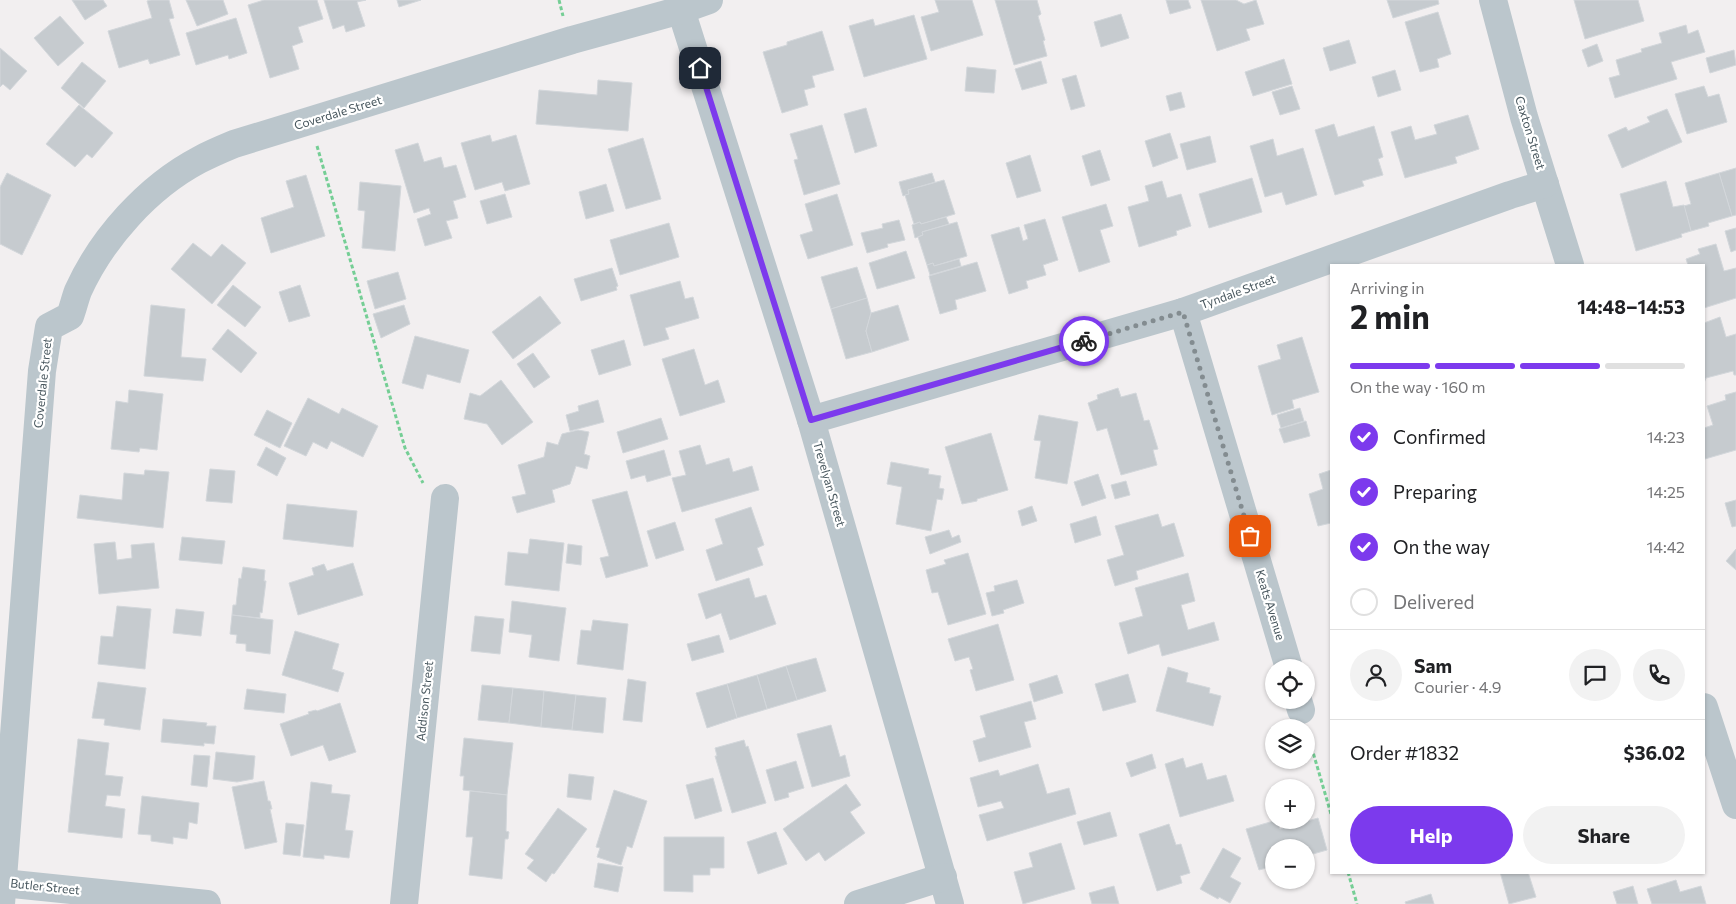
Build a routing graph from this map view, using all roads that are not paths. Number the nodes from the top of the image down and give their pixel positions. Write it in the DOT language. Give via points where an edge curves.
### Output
graph roads {
  1 [pos="709,0"];
  2 [pos="1493,0"];
  3 [pos="681,10"];
  4 [pos="1545,184"];
  5 [pos="1570,264"];
  6 [pos="1183,312"];
  7 [pos="811,420"];
  8 [pos="444,498"];
  9 [pos="1286,659"];
  10 [pos="1705,710"];
  11 [pos="1736,805"];
  12 [pos="943,877"];
  13 [pos="2,893"];
  14 [pos="207,904"];
  15 [pos="404,904"];
  16 [pos="858,904"];
  17 [pos="950,904"];
  1 -- 3 [label="street, Coverdale Street"];
  2 -- 4 [label="street, Caxton Street"];
  3 -- 7 [label="street, Trevelyan Street"];
  3 -- 13 [label="street, Coverdale Street" via="572,40 234,144 198,160 169,179 141,203 111,236 78,291 70,316 49,327 42,370"];
  4 -- 5 [label="street, Caxton Street"];
  4 -- 6 [label="street, Tyndale Street"];
  6 -- 7 [label="street, Tyndale Street"];
  6 -- 9 [label="street, Keats Avenue"];
  7 -- 12 [label="street, Trevelyan Street"];
  8 -- 15 [label="street, Addison Street"];
  10 -- 11 [label="street"];
  12 -- 16 [label="street"];
  12 -- 17 [label="street, Trevelyan Street"];
  13 -- 14 [label="street, Butler Street"];
}
